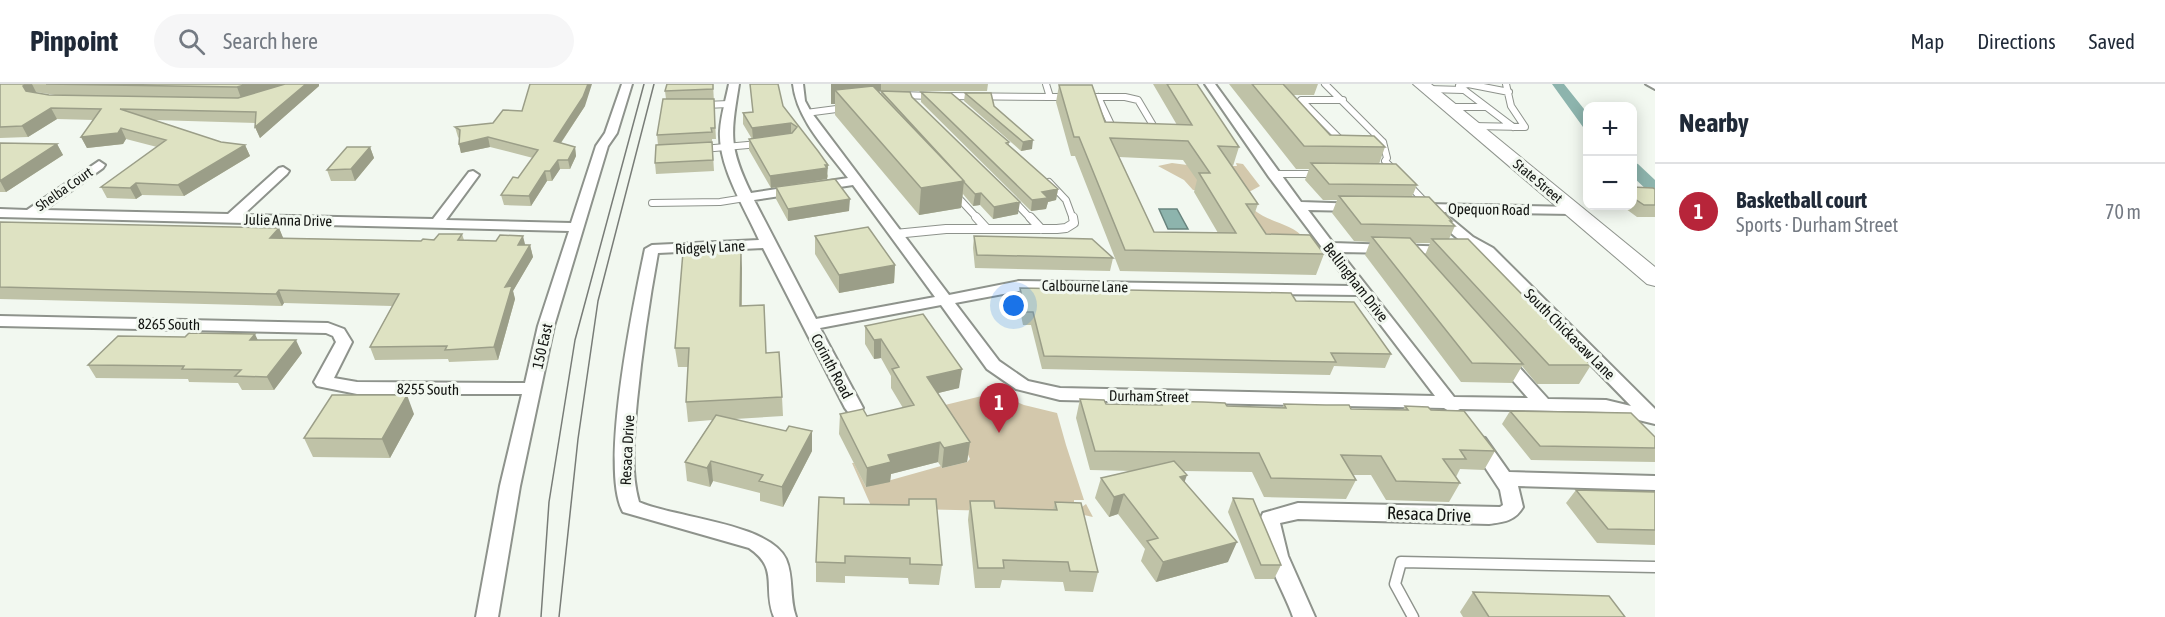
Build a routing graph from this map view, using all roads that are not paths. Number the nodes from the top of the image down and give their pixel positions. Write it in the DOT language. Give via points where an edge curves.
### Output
graph roads {
  1 [pos="627,84"];
  2 [pos="734,84"];
  3 [pos="798,84"];
  4 [pos="1046,84"];
  5 [pos="1210,84"];
  6 [pos="1325,84"];
  7 [pos="1506,84"];
  8 [pos="1467,86"];
  9 [pos="1424,87"];
  10 [pos="1509,92"];
  11 [pos="894,96"];
  12 [pos="913,96"];
  13 [pos="941,96"];
  14 [pos="1050,97"];
  15 [pos="1098,97"];
  16 [pos="1343,100"];
  17 [pos="729,104"];
  18 [pos="915,104"];
  19 [pos="698,105"];
  20 [pos="1448,106"];
  21 [pos="1486,107"];
  22 [pos="849,108"];
  23 [pos="963,108"];
  24 [pos="806,113"];
  25 [pos="1472,126"];
  26 [pos="1513,127"];
  27 [pos="1121,137"];
  28 [pos="1152,138"];
  29 [pos="772,142"];
  30 [pos="1383,142"];
  31 [pos="1352,143"];
  32 [pos="1367,145"];
  33 [pos="727,147"];
  34 [pos="690,149"];
  35 [pos="99,165"];
  36 [pos="283,171"];
  37 [pos="1273,174"];
  38 [pos="1319,174"];
  39 [pos="473,175"];
  40 [pos="1388,175"];
  41 [pos="1400,176"];
  42 [pos="1045,179"];
  43 [pos="856,181"];
  44 [pos="947,185"];
  45 [pos="1003,191"];
  46 [pos="746,198"];
  47 [pos="652,203"];
  48 [pos="1297,206"];
  49 [pos="1364,207"];
  50 [pos="1409,208"];
  51 [pos="1432,208"];
  52 [pos="1573,210"];
  53 [pos="0,213"];
  54 [pos="30,214"];
  55 [pos="232,218"];
  56 [pos="438,223"];
  57 [pos="577,227"];
  58 [pos="986,228"];
  59 [pos="1041,229"];
  60 [pos="896,234"];
  61 [pos="768,243"];
  62 [pos="1329,248"];
  63 [pos="652,249"];
  64 [pos="1407,249"];
  65 [pos="1488,251"];
  66 [pos="1422,267"];
  67 [pos="1655,279"];
  68 [pos="1363,291"];
  69 [pos="945,299"];
  70 [pos="0,321"];
  71 [pos="810,325"];
  72 [pos="1490,345"];
  73 [pos="323,382"];
  74 [pos="532,388"];
  75 [pos="1448,402"];
  76 [pos="1543,404"];
  77 [pos="854,408"];
  78 [pos="1654,419"];
  79 [pos="1504,479"];
  80 [pos="1655,483"];
  81 [pos="1655,567"];
  82 [pos="487,617"];
  83 [pos="785,617"];
  84 [pos="1304,617"];
  85 [pos="1413,617"];
  1 -- 57 [label="street, 150 East" via="611,133 602,146"];
  2 -- 17 [label="street"];
  3 -- 24 [label="street, Durham Street"];
  4 -- 14 [label="lane"];
  5 -- 37 [label="street, Bellingham Drive"];
  6 -- 16 [label="lane"];
  7 -- 10 [label="lane"];
  8 -- 9 [label="lane"];
  8 -- 10 [label="lane"];
  8 -- 21 [label="lane"];
  9 -- 20 [label="main road, State Street"];
  10 -- 26 [label="lane" via="1511,106 1525,127"];
  11 -- 12 [label="lane"];
  12 -- 13 [label="lane"];
  12 -- 18 [label="lane"];
  13 -- 14 [label="lane"];
  13 -- 23 [label="lane" via="952,98"];
  14 -- 15 [label="lane"];
  15 -- 27 [label="lane" via="1115,133"];
  15 -- 28 [label="lane" via="1138,100 1158,135"];
  16 -- 30 [label="lane"];
  16 -- 31 [label="lane" via="1301,100 1340,141"];
  17 -- 19 [label="lane"];
  17 -- 33 [label="street"];
  20 -- 21 [label="lane"];
  20 -- 25 [label="main road, State Street"];
  21 -- 26 [label="lane"];
  22 -- 24 [label="lane"];
  24 -- 43 [label="street, Durham Street"];
  25 -- 26 [label="lane"];
  25 -- 52 [label="main road, State Street"];
  29 -- 33 [label="lane"];
  30 -- 32 [label="lane"];
  30 -- 41 [label="lane" via="1385,161"];
  33 -- 34 [label="lane"];
  33 -- 46 [label="street, Corinth Road"];
  35 -- 54 [label="street, Shelba Court"];
  36 -- 55 [label="street"];
  37 -- 38 [label="lane"];
  37 -- 48 [label="street, Bellingham Drive"];
  39 -- 56 [label="street"];
  40 -- 41 [label="lane"];
  41 -- 51 [label="lane"];
  42 -- 59 [label="lane" via="1062,193 1074,223 1066,228"];
  43 -- 46 [label="street"];
  43 -- 60 [label="street, Durham Street"];
  44 -- 58 [label="lane"];
  45 -- 59 [label="lane"];
  46 -- 47 [label="lane"];
  46 -- 61 [label="street, Corinth Road"];
  48 -- 49 [label="street"];
  48 -- 62 [label="street, Bellingham Drive"];
  50 -- 51 [label="street, Opequon Road"];
  51 -- 52 [label="street, Opequon Road"];
  51 -- 65 [label="street, South Chickasaw Lane" via="1468,240"];
  52 -- 67 [label="main road, State Street"];
  53 -- 54 [label="street, Julie Anna Drive"];
  54 -- 55 [label="street, Julie Anna Drive"];
  55 -- 56 [label="street, Julie Anna Drive"];
  56 -- 57 [label="street, Julie Anna Drive"];
  57 -- 74 [label="street, 150 East" via="546,326"];
  58 -- 59 [label="lane"];
  58 -- 60 [label="lane"];
  60 -- 69 [label="street, Durham Street"];
  61 -- 63 [label="street, Ridgely Lane"];
  61 -- 71 [label="street, Corinth Road"];
  62 -- 64 [label="street"];
  62 -- 68 [label="street, Bellingham Drive"];
  63 -- 83 [label="street, Resaca Drive" via="626,432 626,499 630,507 639,511 766,548 779,566"];
  64 -- 65 [label="street"];
  64 -- 66 [label="street"];
  65 -- 78 [label="street, South Chickasaw Lane"];
  68 -- 69 [label="street, Calbourne Lane" via="1040,285"];
  68 -- 75 [label="street, Bellingham Drive"];
  69 -- 71 [label="street, Calbourne Lane"];
  69 -- 75 [label="street, Durham Street" via="993,365 1022,385 1040,391"];
  70 -- 73 [label="street, 8265 South" via="317,327 337,331 344,342"];
  71 -- 77 [label="street, Corinth Road"];
  72 -- 76 [label="street"];
  73 -- 74 [label="street, 8255 South" via="357,388"];
  74 -- 82 [label="street, 150 East"];
  75 -- 76 [label="street, Durham Street"];
  75 -- 79 [label="street, Bellingham Drive"];
  76 -- 78 [label="street, Durham Street" via="1606,406"];
  79 -- 80 [label="street"];
  79 -- 84 [label="street, Resaca Drive" via="1513,499 1513,507 1506,514 1298,511 1270,518 1269,530"];
  81 -- 85 [label="lane" via="1401,562 1395,584"];
}
